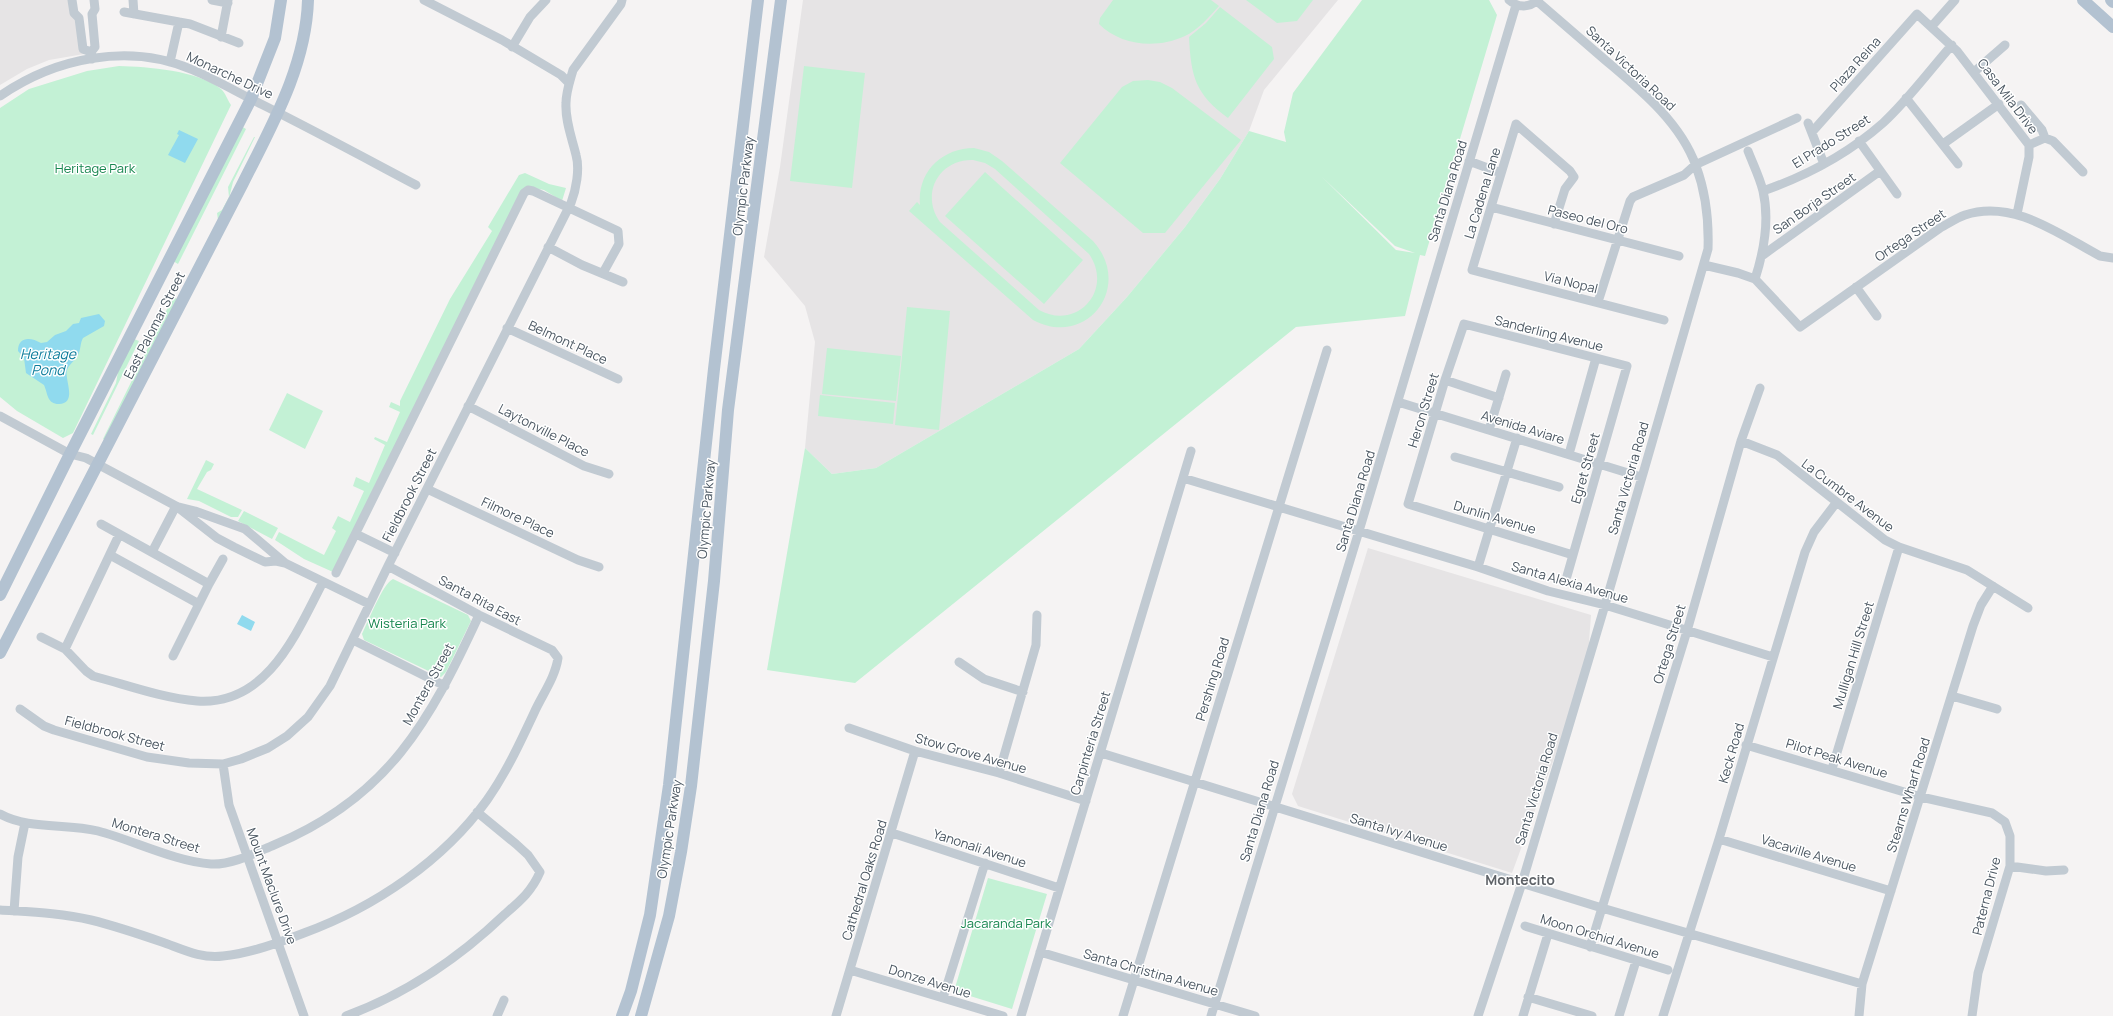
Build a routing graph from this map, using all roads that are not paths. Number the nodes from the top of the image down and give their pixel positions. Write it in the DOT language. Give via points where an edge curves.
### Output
graph roads {
  1 [pos="72,0"];
  2 [pos="87,0"];
  3 [pos="94,0"];
  4 [pos="133,0"];
  5 [pos="212,0"];
  6 [pos="281,0"];
  7 [pos="308,0"];
  8 [pos="424,0"];
  9 [pos="546,0"];
  10 [pos="622,0"];
  11 [pos="758,0"];
  12 [pos="781,0"];
  13 [pos="1538,0"];
  14 [pos="1955,0"];
  15 [pos="2083,0"];
  16 [pos="228,1"];
  17 [pos="1513,3"];
  18 [pos="124,12"];
  19 [pos="92,14"];
  20 [pos="134,14"];
  21 [pos="1917,14"];
  22 [pos="179,22"];
  23 [pos="1932,26"];
  24 [pos="2113,28"];
  25 [pos="221,37"];
  26 [pos="239,43"];
  27 [pos="1952,45"];
  28 [pos="2005,45"];
  29 [pos="512,47"];
  30 [pos="91,56"];
  31 [pos="170,62"];
  32 [pos="1974,72"];
  33 [pos="569,83"];
  34 [pos="0,96"];
  35 [pos="1906,98"];
  36 [pos="251,99"];
  37 [pos="1999,104"];
  38 [pos="2021,105"];
  39 [pos="278,112"];
  40 [pos="1797,118"];
  41 [pos="2045,138"];
  42 [pos="1859,141"];
  43 [pos="1943,144"];
  44 [pos="2029,145"];
  45 [pos="1748,151"];
  46 [pos="1470,161"];
  47 [pos="1696,164"];
  48 [pos="1824,164"];
  49 [pos="1958,164"];
  50 [pos="1880,171"];
  51 [pos="2082,172"];
  52 [pos="1501,173"];
  53 [pos="416,185"];
  54 [pos="1763,191"];
  55 [pos="1897,194"];
  56 [pos="733,205"];
  57 [pos="754,206"];
  58 [pos="1490,207"];
  59 [pos="568,208"];
  60 [pos="2017,214"];
  61 [pos="1554,224"];
  62 [pos="1619,240"];
  63 [pos="548,247"];
  64 [pos="1763,255"];
  65 [pos="1679,256"];
  66 [pos="2113,258"];
  67 [pos="1704,265"];
  68 [pos="1472,270"];
  69 [pos="603,274"];
  70 [pos="1756,279"];
  71 [pos="623,282"];
  72 [pos="1856,287"];
  73 [pos="1598,302"];
  74 [pos="1877,316"];
  75 [pos="1664,320"];
  76 [pos="1464,324"];
  77 [pos="507,328"];
  78 [pos="1327,350"];
  79 [pos="1596,358"];
  80 [pos="1627,366"];
  81 [pos="1506,374"];
  82 [pos="618,379"];
  83 [pos="1445,380"];
  84 [pos="1760,388"];
  85 [pos="1499,398"];
  86 [pos="1398,402"];
  87 [pos="468,406"];
  88 [pos="1435,413"];
  89 [pos="0,416"];
  90 [pos="1489,430"];
  91 [pos="1517,438"];
  92 [pos="1741,441"];
  93 [pos="1191,451"];
  94 [pos="70,454"];
  95 [pos="1569,454"];
  96 [pos="1456,456"];
  97 [pos="98,464"];
  98 [pos="1599,464"];
  99 [pos="1507,472"];
  100 [pos="609,474"];
  101 [pos="1641,477"];
  102 [pos="1184,478"];
  103 [pos="1559,487"];
  104 [pos="427,489"];
  105 [pos="1836,503"];
  106 [pos="1408,504"];
  107 [pos="176,506"];
  108 [pos="1279,507"];
  109 [pos="101,524"];
  110 [pos="1489,529"];
  111 [pos="1360,531"];
  112 [pos="356,534"];
  113 [pos="119,535"];
  114 [pos="1899,547"];
  115 [pos="152,552"];
  116 [pos="395,553"];
  117 [pos="110,555"];
  118 [pos="1573,555"];
  119 [pos="223,559"];
  120 [pos="285,563"];
  121 [pos="388,566"];
  122 [pos="599,567"];
  123 [pos="1478,567"];
  124 [pos="336,573"];
  125 [pos="1567,576"];
  126 [pos="322,582"];
  127 [pos="209,584"];
  128 [pos="1993,586"];
  129 [pos="0,595"];
  130 [pos="199,604"];
  131 [pos="369,604"];
  132 [pos="1605,605"];
  133 [pos="2028,608"];
  134 [pos="479,615"];
  135 [pos="1036,615"];
  136 [pos="1686,631"];
  137 [pos="41,637"];
  138 [pos="353,640"];
  139 [pos="65,649"];
  140 [pos="0,653"];
  141 [pos="173,656"];
  142 [pos="1773,657"];
  143 [pos="959,662"];
  144 [pos="444,686"];
  145 [pos="1023,692"];
  146 [pos="1952,696"];
  147 [pos="20,709"];
  148 [pos="1997,709"];
  149 [pos="849,728"];
  150 [pos="1746,745"];
  151 [pos="915,751"];
  152 [pos="1101,753"];
  153 [pos="223,764"];
  154 [pos="1832,770"];
  155 [pos="999,773"];
  156 [pos="1194,782"];
  157 [pos="1921,797"];
  158 [pos="1086,801"];
  159 [pos="1274,807"];
  160 [pos="477,812"];
  161 [pos="0,814"];
  162 [pos="25,823"];
  163 [pos="892,833"];
  164 [pos="1719,839"];
  165 [pos="246,856"];
  166 [pos="985,863"];
  167 [pos="2010,866"];
  168 [pos="2064,870"];
  169 [pos="1522,883"];
  170 [pos="1059,888"];
  171 [pos="1891,891"];
  172 [pos="1602,908"];
  173 [pos="0,910"];
  174 [pos="14,911"];
  175 [pos="1525,926"];
  176 [pos="1548,934"];
  177 [pos="1690,934"];
  178 [pos="279,943"];
  179 [pos="1590,947"];
  180 [pos="1040,952"];
  181 [pos="1636,961"];
  182 [pos="850,970"];
  183 [pos="1668,970"];
  184 [pos="1134,981"];
  185 [pos="1862,984"];
  186 [pos="1528,997"];
  187 [pos="943,998"];
  188 [pos="504,1000"];
  189 [pos="1214,1004"];
  190 [pos="304,1016"];
  191 [pos="346,1016"];
  192 [pos="497,1016"];
  193 [pos="622,1016"];
  194 [pos="642,1016"];
  195 [pos="836,1016"];
  196 [pos="1003,1016"];
  197 [pos="1021,1016"];
  198 [pos="1123,1016"];
  199 [pos="1211,1016"];
  200 [pos="1255,1016"];
  201 [pos="1478,1016"];
  202 [pos="1523,1016"];
  203 [pos="1592,1016"];
  204 [pos="1619,1016"];
  205 [pos="1662,1016"];
  206 [pos="1859,1016"];
  207 [pos="1972,1016"];
  1 -- 30 [label="street" via="74,13 79,18 83,49"];
  2 -- 19 [label="street"];
  3 -- 19 [label="street" via="95,9"];
  4 -- 20 [label="street"];
  5 -- 16 [label="street"];
  6 -- 36 [label="main road, East Palomar Street" via="275,38"];
  7 -- 39 [label="main road, East Palomar Street" via="296,70"];
  8 -- 29 [label="street"];
  9 -- 29 [label="street" via="530,17"];
  10 -- 33 [label="street, Fieldbrook Street" via="573,70"];
  11 -- 56 [label="main road, Olympic Parkway"];
  12 -- 57 [label="main road, Olympic Parkway"];
  13 -- 17 [label="street" via="1528,6"];
  13 -- 47 [label="street, Santa Victoria Road" via="1658,108 1683,140"];
  14 -- 23 [label="street"];
  15 -- 24 [label="main road"];
  16 -- 25 [label="street"];
  17 -- 46 [label="street, Santa Diana Road"];
  18 -- 20 [label="street"];
  19 -- 30 [label="street" via="95,48"];
  20 -- 22 [label="street"];
  21 -- 23 [label="street, Casa Mila Drive"];
  21 -- 48 [label="street, Plaza Reina" via="1810,127"];
  22 -- 25 [label="street"];
  22 -- 31 [label="street"];
  23 -- 27 [label="street, Casa Mila Drive"];
  25 -- 26 [label="street"];
  27 -- 32 [label="street, Casa Mila Drive"];
  27 -- 35 [label="street, El Prado Street"];
  28 -- 32 [label="street"];
  29 -- 33 [label="street" via="561,75"];
  30 -- 31 [label="street, Monarche Drive" via="132,56"];
  30 -- 34 [label="street, Monarche Drive" via="24,80"];
  31 -- 36 [label="street, Monarche Drive" via="193,70"];
  32 -- 37 [label="street, Casa Mila Drive"];
  33 -- 59 [label="street, Fieldbrook Street" via="566,103 567,124 577,157 576,191"];
  35 -- 42 [label="street, El Prado Street" via="1882,124"];
  35 -- 43 [label="street"];
  36 -- 39 [label="street, Monarche Drive"];
  36 -- 94 [label="main road, East Palomar Street"];
  37 -- 43 [label="street"];
  37 -- 44 [label="street, Casa Mila Drive"];
  38 -- 41 [label="street" via="2042,130"];
  39 -- 53 [label="street, Monarche Drive"];
  39 -- 97 [label="main road, East Palomar Street"];
  40 -- 47 [label="street"];
  41 -- 44 [label="street"];
  41 -- 51 [label="street" via="2053,141"];
  42 -- 48 [label="street, El Prado Street"];
  42 -- 50 [label="street"];
  43 -- 49 [label="street"];
  44 -- 60 [label="street, Casa Mila Drive" via="2029,157"];
  45 -- 54 [label="street"];
  46 -- 52 [label="street"];
  46 -- 86 [label="street, Santa Diana Road"];
  47 -- 62 [label="street" via="1684,175 1642,193 1630,201"];
  47 -- 67 [label="street, Santa Victoria Road" via="1709,221 1708,249"];
  48 -- 54 [label="street, El Prado Street"];
  50 -- 55 [label="street"];
  50 -- 64 [label="street, San Borja Street"];
  52 -- 58 [label="street, La Cadena Lane"];
  52 -- 61 [label="street, La Cadena Lane" via="1516,124 1570,170 1574,177 1565,189"];
  54 -- 64 [label="street" via="1766,234"];
  56 -- 57 [label="main road"];
  56 -- 193 [label="main road, Olympic Parkway" via="669,786 650,915"];
  57 -- 194 [label="main road, Olympic Parkway" via="728,410 714,581 690,794 669,916"];
  58 -- 61 [label="street, Paseo del Oro"];
  58 -- 68 [label="street, La Cadena Lane"];
  59 -- 63 [label="street, Fieldbrook Street"];
  59 -- 69 [label="street" via="618,232 619,244"];
  59 -- 112 [label="street" via="533,191 528,190 524,193"];
  60 -- 66 [label="street, Ortega Street" via="2100,256"];
  60 -- 72 [label="street, Ortega Street" via="1987,211 1965,215 1940,228"];
  61 -- 62 [label="street, Paseo del Oro"];
  62 -- 65 [label="street, Paseo del Oro"];
  62 -- 73 [label="street"];
  63 -- 69 [label="street"];
  63 -- 77 [label="street, Fieldbrook Street"];
  64 -- 70 [label="street"];
  67 -- 70 [label="street" via="1738,272"];
  67 -- 101 [label="street, Santa Victoria Road"];
  68 -- 73 [label="street, Via Nopal"];
  69 -- 71 [label="street"];
  70 -- 72 [label="street, Ortega Street" via="1800,327"];
  72 -- 74 [label="street"];
  73 -- 75 [label="street, Via Nopal"];
  76 -- 79 [label="street, Sanderling Avenue"];
  76 -- 83 [label="street, Heron Street"];
  77 -- 82 [label="street, Belmont Place"];
  77 -- 87 [label="street, Fieldbrook Street"];
  78 -- 108 [label="street, Pershing Road"];
  79 -- 80 [label="street, Sanderling Avenue"];
  79 -- 95 [label="street"];
  80 -- 98 [label="street, Egret Street"];
  81 -- 85 [label="street"];
  83 -- 85 [label="street"];
  83 -- 88 [label="street, Heron Street"];
  84 -- 92 [label="street, Ortega Street"];
  85 -- 90 [label="street"];
  86 -- 88 [label="street, Avenida Aviare"];
  86 -- 111 [label="street, Santa Diana Road"];
  87 -- 100 [label="street, Laytonville Place" via="584,466"];
  87 -- 104 [label="street, Fieldbrook Street"];
  88 -- 90 [label="street, Avenida Aviare"];
  88 -- 106 [label="street, Heron Street"];
  89 -- 94 [label="street"];
  90 -- 91 [label="street, Avenida Aviare"];
  91 -- 95 [label="street, Avenida Aviare"];
  91 -- 99 [label="street"];
  92 -- 105 [label="street, La Cumbre Avenue" via="1777,456"];
  92 -- 136 [label="street, Ortega Street"];
  93 -- 102 [label="street, Carpinteria Street"];
  94 -- 97 [label="street"];
  94 -- 129 [label="main road, East Palomar Street"];
  95 -- 98 [label="street, Avenida Aviare"];
  96 -- 99 [label="street"];
  97 -- 107 [label="street"];
  97 -- 140 [label="main road, East Palomar Street"];
  98 -- 101 [label="street, Avenida Aviare"];
  98 -- 118 [label="street, Egret Street"];
  99 -- 103 [label="street"];
  99 -- 110 [label="street"];
  101 -- 132 [label="street, Santa Victoria Road"];
  102 -- 108 [label="street"];
  102 -- 152 [label="street, Carpinteria Street"];
  104 -- 116 [label="street, Fieldbrook Street"];
  104 -- 122 [label="street, Filmore Place" via="578,560"];
  105 -- 114 [label="street, La Cumbre Avenue" via="1872,532"];
  105 -- 142 [label="street, Keck Road" via="1809,541"];
  106 -- 110 [label="street, Dunlin Avenue"];
  107 -- 115 [label="street"];
  107 -- 120 [label="street" via="245,529"];
  107 -- 120 [label="street" via="217,538 234,547 265,562"];
  108 -- 111 [label="street"];
  108 -- 156 [label="street, Pershing Road"];
  109 -- 113 [label="street"];
  110 -- 118 [label="street, Dunlin Avenue"];
  110 -- 123 [label="street"];
  111 -- 123 [label="street, Santa Alexia Avenue"];
  111 -- 159 [label="street, Santa Diana Road"];
  112 -- 116 [label="street"];
  112 -- 124 [label="street"];
  113 -- 115 [label="street"];
  113 -- 117 [label="street"];
  114 -- 128 [label="street, La Cumbre Avenue" via="1958,567"];
  114 -- 154 [label="street, Mulligan Hill Street"];
  115 -- 127 [label="street"];
  116 -- 121 [label="street, Fieldbrook Street"];
  117 -- 130 [label="street"];
  117 -- 139 [label="street"];
  118 -- 125 [label="street, Egret Street"];
  119 -- 127 [label="street"];
  120 -- 126 [label="street"];
  121 -- 131 [label="street, Fieldbrook Street"];
  121 -- 134 [label="street, Santa Rita East"];
  123 -- 132 [label="street, Santa Alexia Avenue" via="1548,591"];
  126 -- 131 [label="street"];
  126 -- 139 [label="street" via="273,668 252,687 226,698 188,700 93,676"];
  127 -- 130 [label="street"];
  128 -- 133 [label="street, La Cumbre Avenue"];
  128 -- 146 [label="street, Stearns Wharf Road" via="1978,612"];
  130 -- 141 [label="street"];
  131 -- 138 [label="street, Fieldbrook Street"];
  132 -- 136 [label="street, Santa Alexia Avenue"];
  132 -- 169 [label="street, Santa Victoria Road"];
  134 -- 144 [label="street, Montera Street"];
  134 -- 160 [label="street, Santa Rita East" via="552,650 558,658 553,677 511,760"];
  135 -- 145 [label="street" via="1036,645"];
  136 -- 142 [label="street, Santa Alexia Avenue"];
  136 -- 172 [label="street, Ortega Street"];
  137 -- 139 [label="street"];
  138 -- 144 [label="street"];
  138 -- 153 [label="street, Fieldbrook Street" via="330,686 316,707 296,728 268,748"];
  142 -- 150 [label="street, Keck Road"];
  143 -- 145 [label="street" via="984,679"];
  144 -- 165 [label="street, Montera Street" via="430,713 403,751 367,789 312,827"];
  145 -- 155 [label="street"];
  146 -- 148 [label="street"];
  146 -- 157 [label="street, Stearns Wharf Road"];
  147 -- 153 [label="street, Fieldbrook Street" via="54,730 147,757 189,763"];
  149 -- 151 [label="street, Stow Grove Avenue"];
  150 -- 154 [label="street, Pilot Peak Avenue"];
  150 -- 164 [label="street, Keck Road"];
  151 -- 155 [label="street, Stow Grove Avenue"];
  151 -- 163 [label="street, Cathedral Oaks Road"];
  152 -- 156 [label="street, Santa Ivy Avenue"];
  152 -- 158 [label="street, Carpinteria Street"];
  153 -- 165 [label="street, Mount Maclure Drive" via="229,805"];
  154 -- 157 [label="street, Pilot Peak Avenue"];
  155 -- 158 [label="street, Stow Grove Avenue"];
  156 -- 159 [label="street, Santa Ivy Avenue"];
  156 -- 184 [label="street, Pershing Road"];
  157 -- 167 [label="street, Paterna Drive" via="1992,813 2003,819 2010,836"];
  157 -- 171 [label="street, Stearns Wharf Road"];
  158 -- 170 [label="street, Carpinteria Street"];
  159 -- 169 [label="street, Santa Ivy Avenue"];
  159 -- 189 [label="street, Santa Diana Road"];
  160 -- 178 [label="street" via="434,856 388,891 347,915"];
  160 -- 191 [label="street" via="528,855 540,872 533,888 474,943 439,970 368,1008"];
  161 -- 162 [label="street, Montera Street"];
  162 -- 165 [label="street, Montera Street" via="96,830 197,862 224,862"];
  162 -- 174 [label="street" via="18,856"];
  163 -- 166 [label="street, Yanonali Avenue"];
  163 -- 182 [label="street, Cathedral Oaks Road"];
  164 -- 171 [label="street, Vacaville Avenue"];
  164 -- 177 [label="street, Keck Road"];
  165 -- 178 [label="street, Mount Maclure Drive"];
  166 -- 170 [label="street, Yanonali Avenue"];
  166 -- 187 [label="street"];
  167 -- 168 [label="street" via="2046,871"];
  167 -- 207 [label="street, Paterna Drive" via="1978,972"];
  169 -- 172 [label="street, Santa Ivy Avenue"];
  169 -- 201 [label="street, Santa Victoria Road"];
  170 -- 180 [label="street, Carpinteria Street"];
  171 -- 185 [label="street, Stearns Wharf Road"];
  172 -- 177 [label="street, Santa Ivy Avenue"];
  172 -- 179 [label="street, Ortega Street"];
  173 -- 174 [label="street"];
  174 -- 178 [label="street" via="92,920 205,956 223,956"];
  175 -- 176 [label="street, Moon Orchid Avenue"];
  176 -- 179 [label="street, Moon Orchid Avenue"];
  176 -- 186 [label="street"];
  177 -- 185 [label="street, Santa Ivy Avenue"];
  177 -- 205 [label="street, Keck Road"];
  178 -- 190 [label="street, Mount Maclure Drive"];
  179 -- 181 [label="street, Moon Orchid Avenue"];
  180 -- 184 [label="street, Santa Christina Avenue"];
  180 -- 197 [label="street, Carpinteria Street"];
  181 -- 183 [label="street, Moon Orchid Avenue"];
  181 -- 204 [label="street"];
  182 -- 187 [label="street, Donze Avenue"];
  182 -- 195 [label="street, Cathedral Oaks Road"];
  184 -- 189 [label="street, Santa Christina Avenue"];
  184 -- 198 [label="street, Pershing Road"];
  185 -- 206 [label="street, Stearns Wharf Road"];
  186 -- 202 [label="street"];
  186 -- 203 [label="street"];
  187 -- 196 [label="street, Donze Avenue"];
  188 -- 192 [label="street"];
  189 -- 199 [label="street, Santa Diana Road"];
  189 -- 200 [label="street, Santa Christina Avenue"];
}
